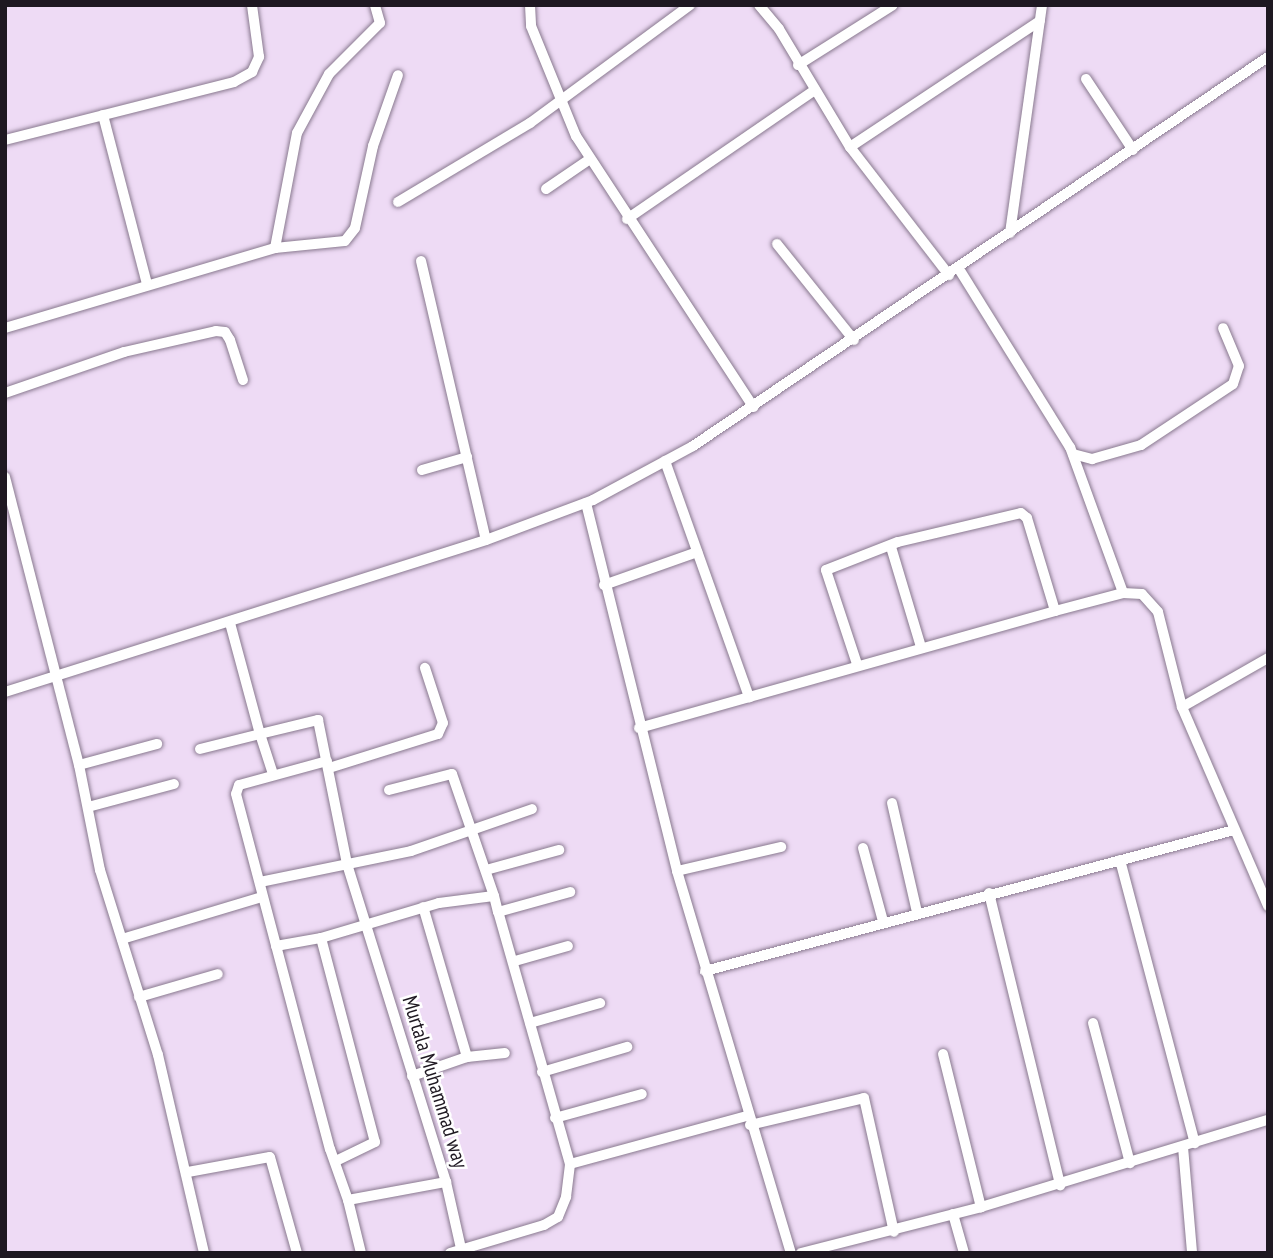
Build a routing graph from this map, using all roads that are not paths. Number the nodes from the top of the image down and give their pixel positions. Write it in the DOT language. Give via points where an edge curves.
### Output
graph roads {
  1 [pos="252,5"];
  2 [pos="375,5"];
  3 [pos="530,5"];
  4 [pos="690,5"];
  5 [pos="759,5"];
  6 [pos="893,5"];
  7 [pos="1042,5"];
  8 [pos="1040,20"];
  9 [pos="1268,57"];
  10 [pos="798,65"];
  11 [pos="398,75"];
  12 [pos="1086,79"];
  13 [pos="815,90"];
  14 [pos="561,100"];
  15 [pos="103,115"];
  16 [pos="5,141"];
  17 [pos="850,147"];
  18 [pos="1133,150"];
  19 [pos="590,159"];
  20 [pos="546,190"];
  21 [pos="398,202"];
  22 [pos="627,219"];
  23 [pos="1010,233"];
  24 [pos="777,244"];
  25 [pos="275,248"];
  26 [pos="421,261"];
  27 [pos="959,269"];
  28 [pos="949,275"];
  29 [pos="147,284"];
  30 [pos="5,328"];
  31 [pos="1223,328"];
  32 [pos="854,340"];
  33 [pos="243,380"];
  34 [pos="5,393"];
  35 [pos="753,407"];
  36 [pos="1073,454"];
  37 [pos="467,457"];
  38 [pos="665,461"];
  39 [pos="422,470"];
  40 [pos="5,477"];
  41 [pos="586,503"];
  42 [pos="486,540"];
  43 [pos="891,547"];
  44 [pos="698,552"];
  45 [pos="604,585"];
  46 [pos="1123,593"];
  47 [pos="1055,611"];
  48 [pos="230,623"];
  49 [pos="921,646"];
  50 [pos="1268,658"];
  51 [pos="857,664"];
  52 [pos="425,668"];
  53 [pos="55,677"];
  54 [pos="5,692"];
  55 [pos="748,697"];
  56 [pos="1182,707"];
  57 [pos="639,728"];
  58 [pos="260,734"];
  59 [pos="157,744"];
  60 [pos="200,749"];
  61 [pos="79,765"];
  62 [pos="328,765"];
  63 [pos="273,775"];
  64 [pos="174,783"];
  65 [pos="389,790"];
  66 [pos="892,803"];
  67 [pos="88,807"];
  68 [pos="532,809"];
  69 [pos="475,830"];
  70 [pos="1234,830"];
  71 [pos="781,847"];
  72 [pos="863,848"];
  73 [pos="559,850"];
  74 [pos="1120,860"];
  75 [pos="347,864"];
  76 [pos="486,870"];
  77 [pos="677,871"];
  78 [pos="260,882"];
  79 [pos="1263,883"];
  80 [pos="570,892"];
  81 [pos="989,893"];
  82 [pos="494,895"];
  83 [pos="262,897"];
  84 [pos="1268,905"];
  85 [pos="423,907"];
  86 [pos="498,912"];
  87 [pos="917,912"];
  88 [pos="883,921"];
  89 [pos="367,925"];
  90 [pos="321,938"];
  91 [pos="122,939"];
  92 [pos="276,946"];
  93 [pos="568,946"];
  94 [pos="515,961"];
  95 [pos="705,971"];
  96 [pos="218,974"];
  97 [pos="139,998"];
  98 [pos="600,1003"];
  99 [pos="530,1023"];
  100 [pos="1093,1023"];
  101 [pos="627,1047"];
  102 [pos="505,1053"];
  103 [pos="943,1054"];
  104 [pos="467,1057"];
  105 [pos="542,1072"];
  106 [pos="412,1076"];
  107 [pos="642,1094"];
  108 [pos="555,1118"];
  109 [pos="1268,1119"];
  110 [pos="749,1121"];
  111 [pos="1195,1143"];
  112 [pos="1183,1147"];
  113 [pos="336,1161"];
  114 [pos="1130,1163"];
  115 [pos="570,1164"];
  116 [pos="188,1172"];
  117 [pos="446,1182"];
  118 [pos="1060,1185"];
  119 [pos="348,1200"];
  120 [pos="981,1207"];
  121 [pos="953,1214"];
  122 [pos="894,1232"];
  123 [pos="462,1251"];
  124 [pos="204,1253"];
  125 [pos="297,1253"];
  126 [pos="361,1253"];
  127 [pos="450,1253"];
  128 [pos="791,1253"];
  129 [pos="803,1253"];
  130 [pos="964,1253"];
  131 [pos="1192,1253"];
  1 -- 15 [label="street" via="259,57 252,72 234,82"];
  2 -- 25 [label="street" via="380,23 329,74 297,133"];
  3 -- 14 [label="street" via="528,16"];
  4 -- 14 [label="street"];
  5 -- 10 [label="street" via="779,29"];
  6 -- 10 [label="street"];
  7 -- 8 [label="street"];
  8 -- 17 [label="street"];
  8 -- 23 [label="street"];
  9 -- 18 [label="street"];
  10 -- 13 [label="street"];
  11 -- 25 [label="street" via="373,146 355,228 345,241"];
  12 -- 18 [label="street"];
  13 -- 17 [label="street"];
  13 -- 22 [label="street"];
  14 -- 19 [label="street"];
  14 -- 21 [label="street"];
  15 -- 16 [label="street"];
  15 -- 29 [label="street"];
  17 -- 28 [label="street"];
  18 -- 23 [label="street"];
  19 -- 20 [label="street"];
  19 -- 22 [label="street"];
  22 -- 35 [label="street"];
  23 -- 27 [label="street"];
  24 -- 32 [label="street"];
  25 -- 29 [label="street"];
  26 -- 37 [label="street"];
  27 -- 28 [label="street"];
  27 -- 36 [label="street"];
  28 -- 32 [label="street"];
  29 -- 30 [label="street"];
  31 -- 36 [label="street" via="1239,366 1233,384 1141,445 1092,459"];
  32 -- 35 [label="street"];
  33 -- 34 [label="street" via="230,340 225,332 216,331 124,352"];
  35 -- 38 [label="street"];
  36 -- 46 [label="street"];
  37 -- 39 [label="street"];
  37 -- 42 [label="street"];
  38 -- 41 [label="street"];
  38 -- 44 [label="street"];
  40 -- 53 [label="street"];
  41 -- 42 [label="street"];
  41 -- 45 [label="street"];
  42 -- 48 [label="street"];
  43 -- 47 [label="street" via="1021,513 1027,518"];
  43 -- 49 [label="street"];
  43 -- 51 [label="street" via="829,565 826,570"];
  44 -- 45 [label="street"];
  44 -- 55 [label="street"];
  45 -- 57 [label="street"];
  46 -- 47 [label="street"];
  46 -- 56 [label="street" via="1142,594 1158,612"];
  47 -- 49 [label="street"];
  48 -- 53 [label="street"];
  48 -- 58 [label="street"];
  49 -- 51 [label="street"];
  50 -- 56 [label="street"];
  51 -- 55 [label="street"];
  52 -- 62 [label="street" via="443,723 438,734"];
  53 -- 54 [label="street"];
  53 -- 61 [label="street"];
  55 -- 57 [label="street"];
  56 -- 70 [label="street"];
  57 -- 77 [label="street"];
  58 -- 60 [label="street"];
  58 -- 62 [label="street, Murtala Muhammad way" via="315,718"];
  58 -- 63 [label="street"];
  59 -- 61 [label="street"];
  61 -- 67 [label="street"];
  62 -- 63 [label="street"];
  62 -- 75 [label="street, Murtala Muhammad way"];
  63 -- 78 [label="street" via="236,790"];
  64 -- 67 [label="street"];
  65 -- 69 [label="street" via="452,774"];
  66 -- 87 [label="street"];
  67 -- 91 [label="street" via="100,870"];
  68 -- 69 [label="street"];
  69 -- 75 [label="street" via="411,851"];
  69 -- 76 [label="street"];
  70 -- 74 [label="street"];
  70 -- 79 [label="street"];
  71 -- 77 [label="street"];
  72 -- 88 [label="street"];
  73 -- 76 [label="street"];
  74 -- 81 [label="street"];
  74 -- 111 [label="street"];
  75 -- 78 [label="street"];
  75 -- 89 [label="street, Murtala Muhammad way"];
  76 -- 82 [label="street"];
  77 -- 95 [label="street"];
  78 -- 83 [label="street"];
  79 -- 84 [label="street"];
  80 -- 86 [label="street"];
  81 -- 87 [label="street"];
  81 -- 118 [label="street"];
  82 -- 85 [label="street"];
  82 -- 86 [label="street"];
  83 -- 91 [label="street"];
  83 -- 92 [label="street"];
  85 -- 89 [label="street"];
  85 -- 104 [label="street"];
  86 -- 94 [label="street"];
  87 -- 88 [label="street"];
  88 -- 95 [label="street"];
  89 -- 90 [label="street"];
  89 -- 106 [label="street, Murtala Muhammad way"];
  90 -- 92 [label="street"];
  90 -- 113 [label="street" via="375,1142"];
  91 -- 97 [label="street"];
  92 -- 113 [label="street"];
  93 -- 94 [label="street"];
  94 -- 99 [label="street"];
  95 -- 110 [label="street"];
  96 -- 97 [label="street"];
  97 -- 116 [label="street"];
  98 -- 99 [label="street"];
  99 -- 105 [label="street"];
  100 -- 114 [label="street"];
  101 -- 105 [label="street"];
  102 -- 104 [label="street"];
  103 -- 120 [label="street"];
  104 -- 106 [label="street"];
  105 -- 108 [label="street"];
  106 -- 117 [label="street, Murtala Muhammad way"];
  107 -- 108 [label="street"];
  108 -- 115 [label="street"];
  109 -- 111 [label="street"];
  110 -- 115 [label="street"];
  110 -- 122 [label="street" via="864,1098"];
  110 -- 128 [label="street"];
  111 -- 112 [label="street"];
  112 -- 114 [label="street"];
  112 -- 131 [label="street"];
  113 -- 119 [label="street"];
  114 -- 118 [label="street"];
  115 -- 123 [label="street" via="564,1208 558,1217"];
  116 -- 124 [label="street"];
  116 -- 125 [label="street" via="270,1157"];
  117 -- 119 [label="street"];
  117 -- 123 [label="street, Murtala Muhammad way"];
  118 -- 120 [label="street"];
  119 -- 126 [label="street"];
  120 -- 121 [label="street"];
  121 -- 122 [label="street"];
  121 -- 130 [label="street"];
  122 -- 129 [label="street"];
  123 -- 127 [label="street"];
}
